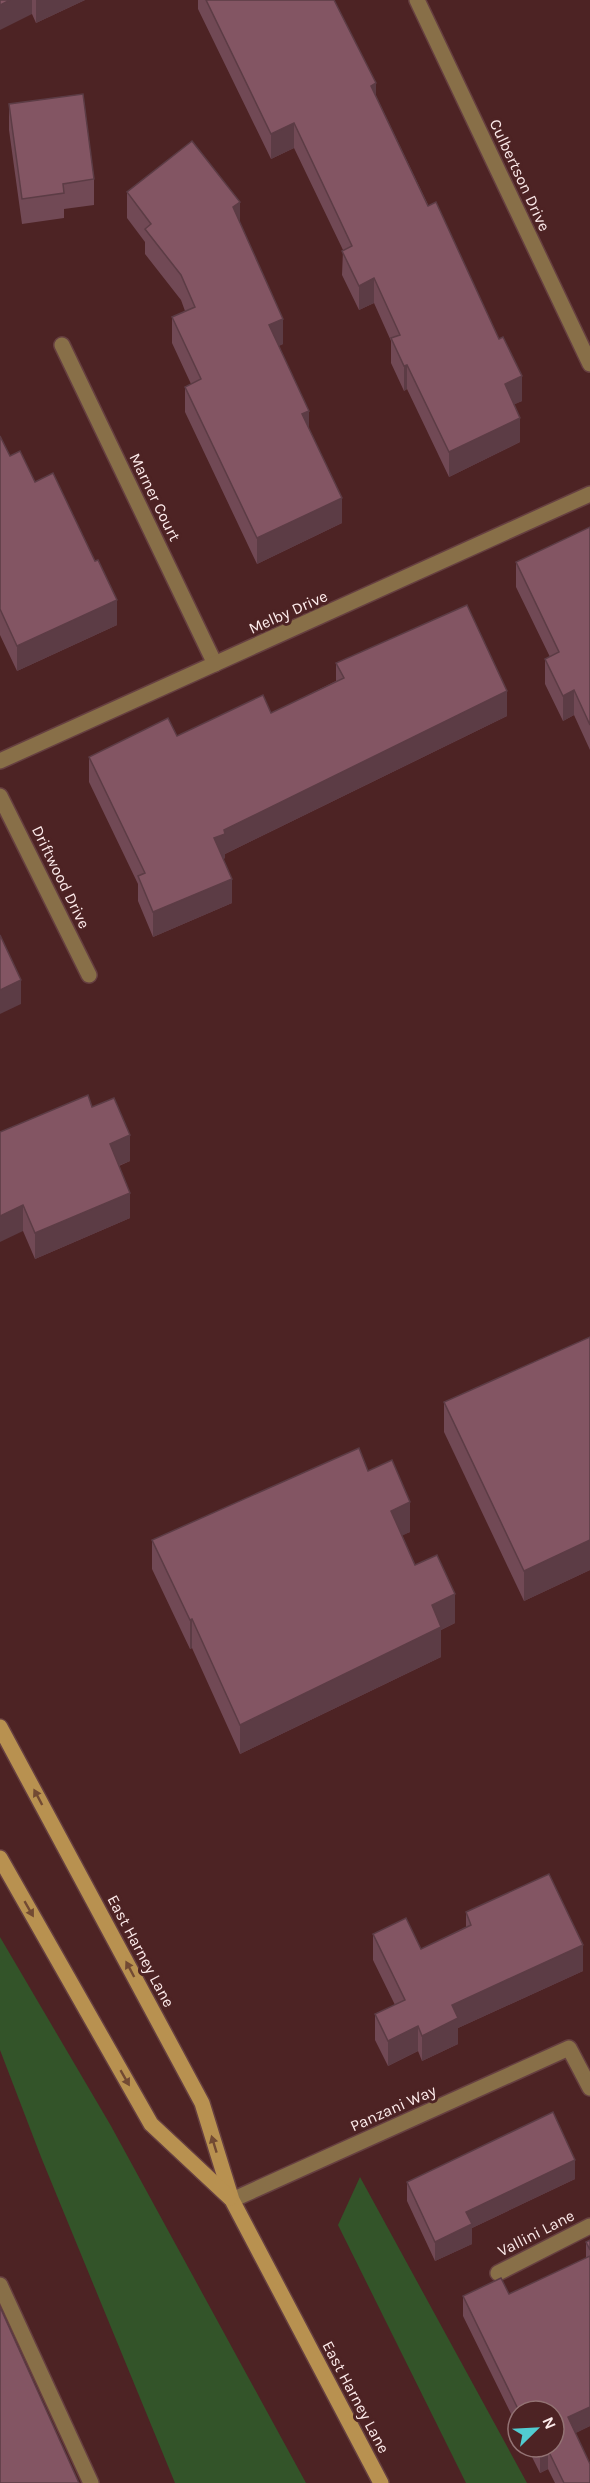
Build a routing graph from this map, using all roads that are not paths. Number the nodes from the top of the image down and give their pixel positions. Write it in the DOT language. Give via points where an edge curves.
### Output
graph roads {
  1 [pos="417,0"];
  2 [pos="62,345"];
  3 [pos="590,364"];
  4 [pos="590,494"];
  5 [pos="215,664"];
  6 [pos="0,761"];
  7 [pos="0,796"];
  8 [pos="89,975"];
  9 [pos="0,1726"];
  10 [pos="0,1858"];
  11 [pos="590,2088"];
  12 [pos="232,2200"];
  13 [pos="590,2226"];
  14 [pos="498,2272"];
  15 [pos="0,2285"];
  16 [pos="91,2483"];
  17 [pos="381,2483"];
  1 -- 3 [label="street, Culbertson Drive"];
  2 -- 5 [label="street, Marner Court"];
  4 -- 5 [label="street, Melby Drive"];
  5 -- 6 [label="street, Melby Drive"];
  7 -- 8 [label="street, Driftwood Drive"];
  12 -- 9 [label="main road, East Harney Lane, one-way" via="202,2103"];
  10 -- 12 [label="main road, East Harney Lane, one-way" via="151,2124"];
  11 -- 12 [label="street, Panzani Way" via="569,2048"];
  12 -- 17 [label="main road, East Harney Lane"];
  13 -- 14 [label="street, Vallini Lane"];
  15 -- 16 [label="street"];
}
